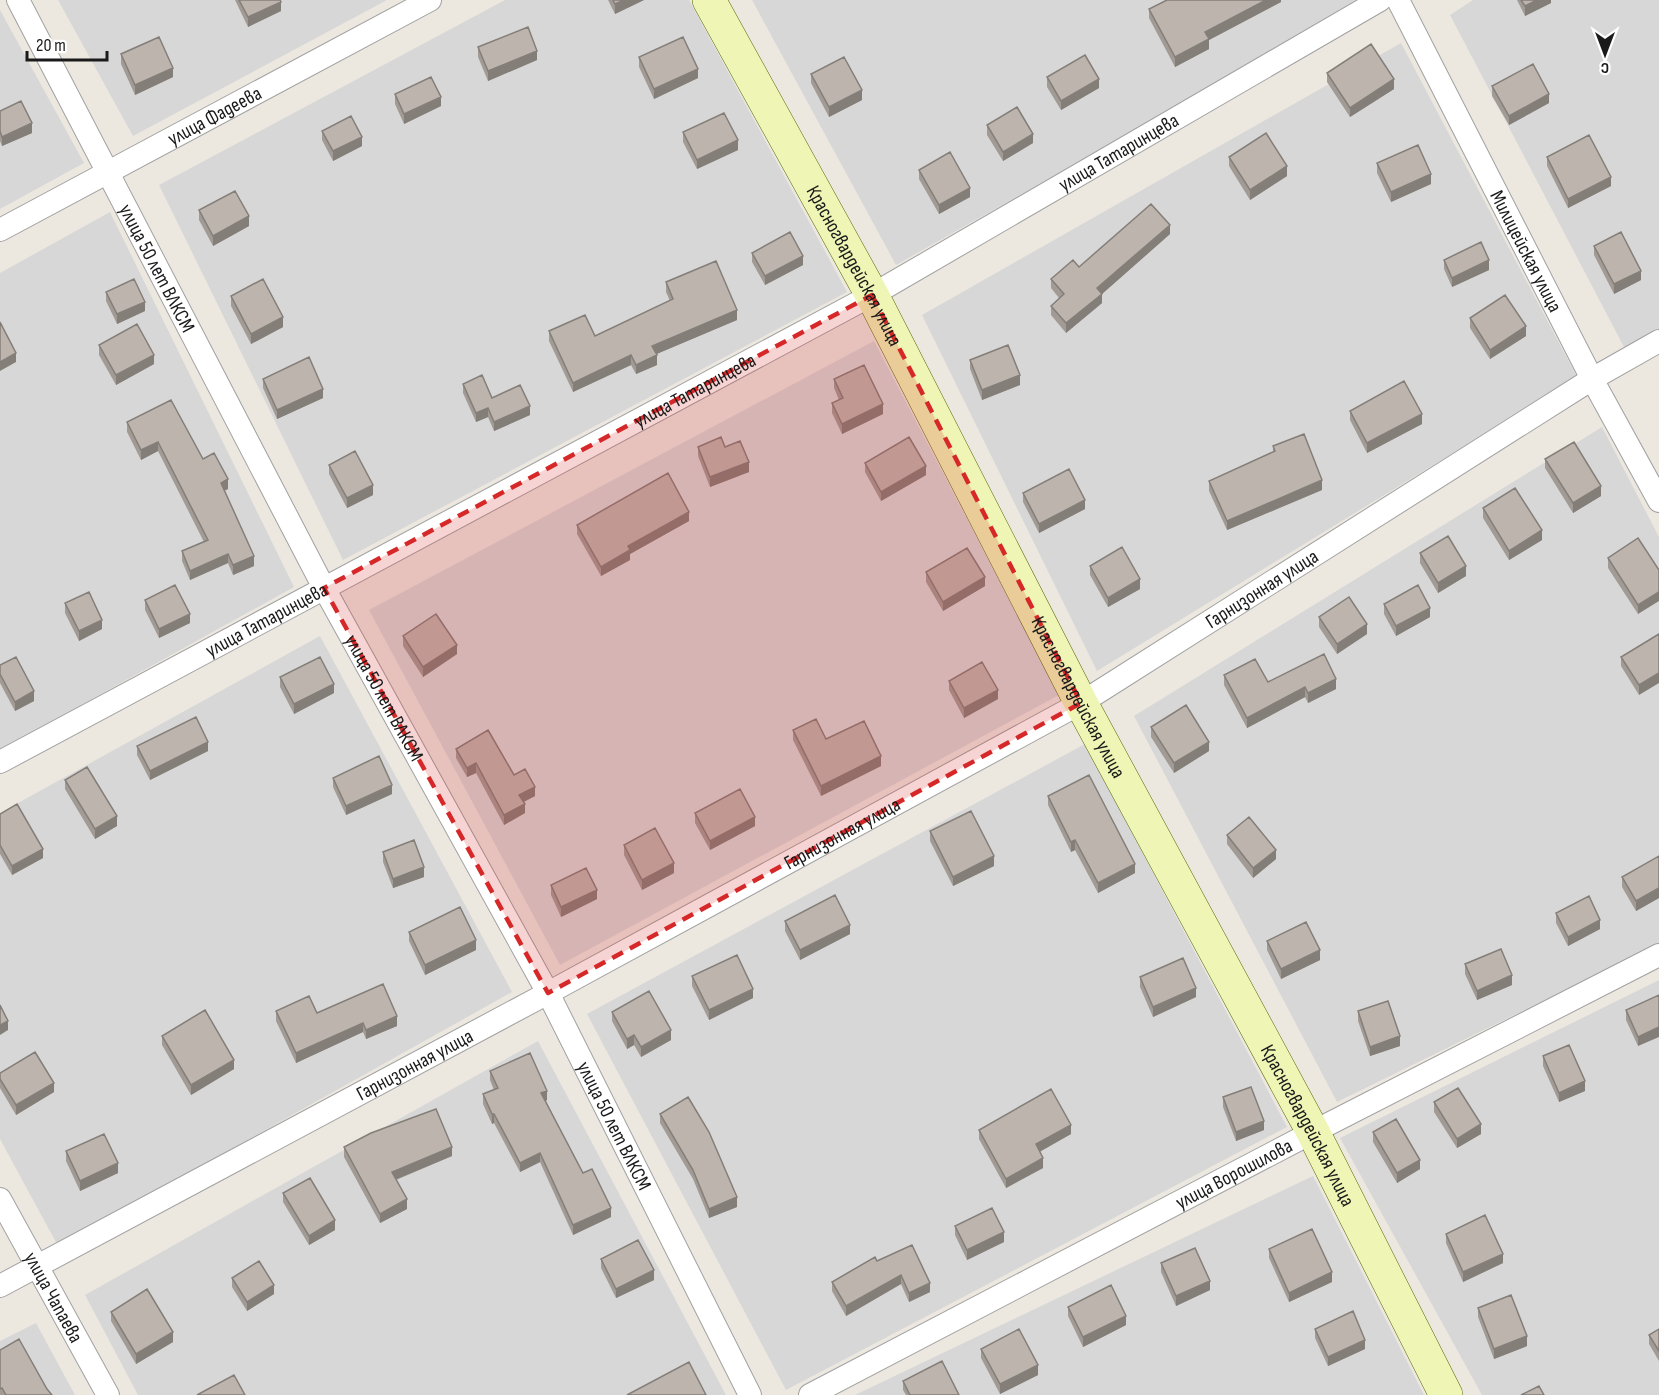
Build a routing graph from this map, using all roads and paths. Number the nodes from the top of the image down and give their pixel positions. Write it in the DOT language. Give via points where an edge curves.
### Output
graph roads {
  1 [pos="18,0"];
  2 [pos="430,0"];
  3 [pos="710,0"];
  4 [pos="1380,0"];
  5 [pos="1398,0"];
  6 [pos="108,173"];
  7 [pos="0,231"];
  8 [pos="872,296"];
  9 [pos="1659,341"];
  10 [pos="1592,379"];
  11 [pos="1659,501"];
  12 [pos="324,588"];
  13 [pos="1081,703"];
  14 [pos="0,762"];
  15 [pos="1659,955"];
  16 [pos="548,993"];
  17 [pos="1313,1132"];
  18 [pos="0,1199"];
  19 [pos="37,1266"];
  20 [pos="0,1286"];
  21 [pos="108,1395"];
  22 [pos="750,1395"];
  23 [pos="810,1395"];
  24 [pos="1446,1395"];
  1 -- 6 [label="street, улица 50 лет ВЛКСМ"];
  2 -- 6 [label="street, улица Фадеева"];
  3 -- 8 [label="street, Красногвардейская улица"];
  4 -- 8 [label="street, улица Татаринцева"];
  5 -- 10 [label="street, Милицейская улица"];
  6 -- 7 [label="street, улица Фадеева"];
  6 -- 12 [label="street, улица 50 лет ВЛКСМ"];
  8 -- 12 [label="street, улица Татаринцева"];
  8 -- 13 [label="street, Красногвардейская улица"];
  9 -- 10 [label="street, Гарнизонная улица"];
  10 -- 11 [label="street, Милицейская улица"];
  10 -- 13 [label="street, Гарнизонная улица"];
  12 -- 14 [label="street, улица Татаринцева"];
  12 -- 16 [label="street, улица 50 лет ВЛКСМ"];
  13 -- 16 [label="street, Гарнизонная улица"];
  13 -- 17 [label="street, Красногвардейская улица"];
  15 -- 17 [label="street, улица Ворошилова"];
  16 -- 19 [label="street, Гарнизонная улица"];
  16 -- 22 [label="street, улица 50 лет ВЛКСМ"];
  17 -- 23 [label="street, улица Ворошилова"];
  17 -- 24 [label="street, Красногвардейская улица"];
  18 -- 19 [label="street, улица Чапаева"];
  19 -- 20 [label="street, Гарнизонная улица"];
  19 -- 21 [label="street, улица Чапаева"];
}
